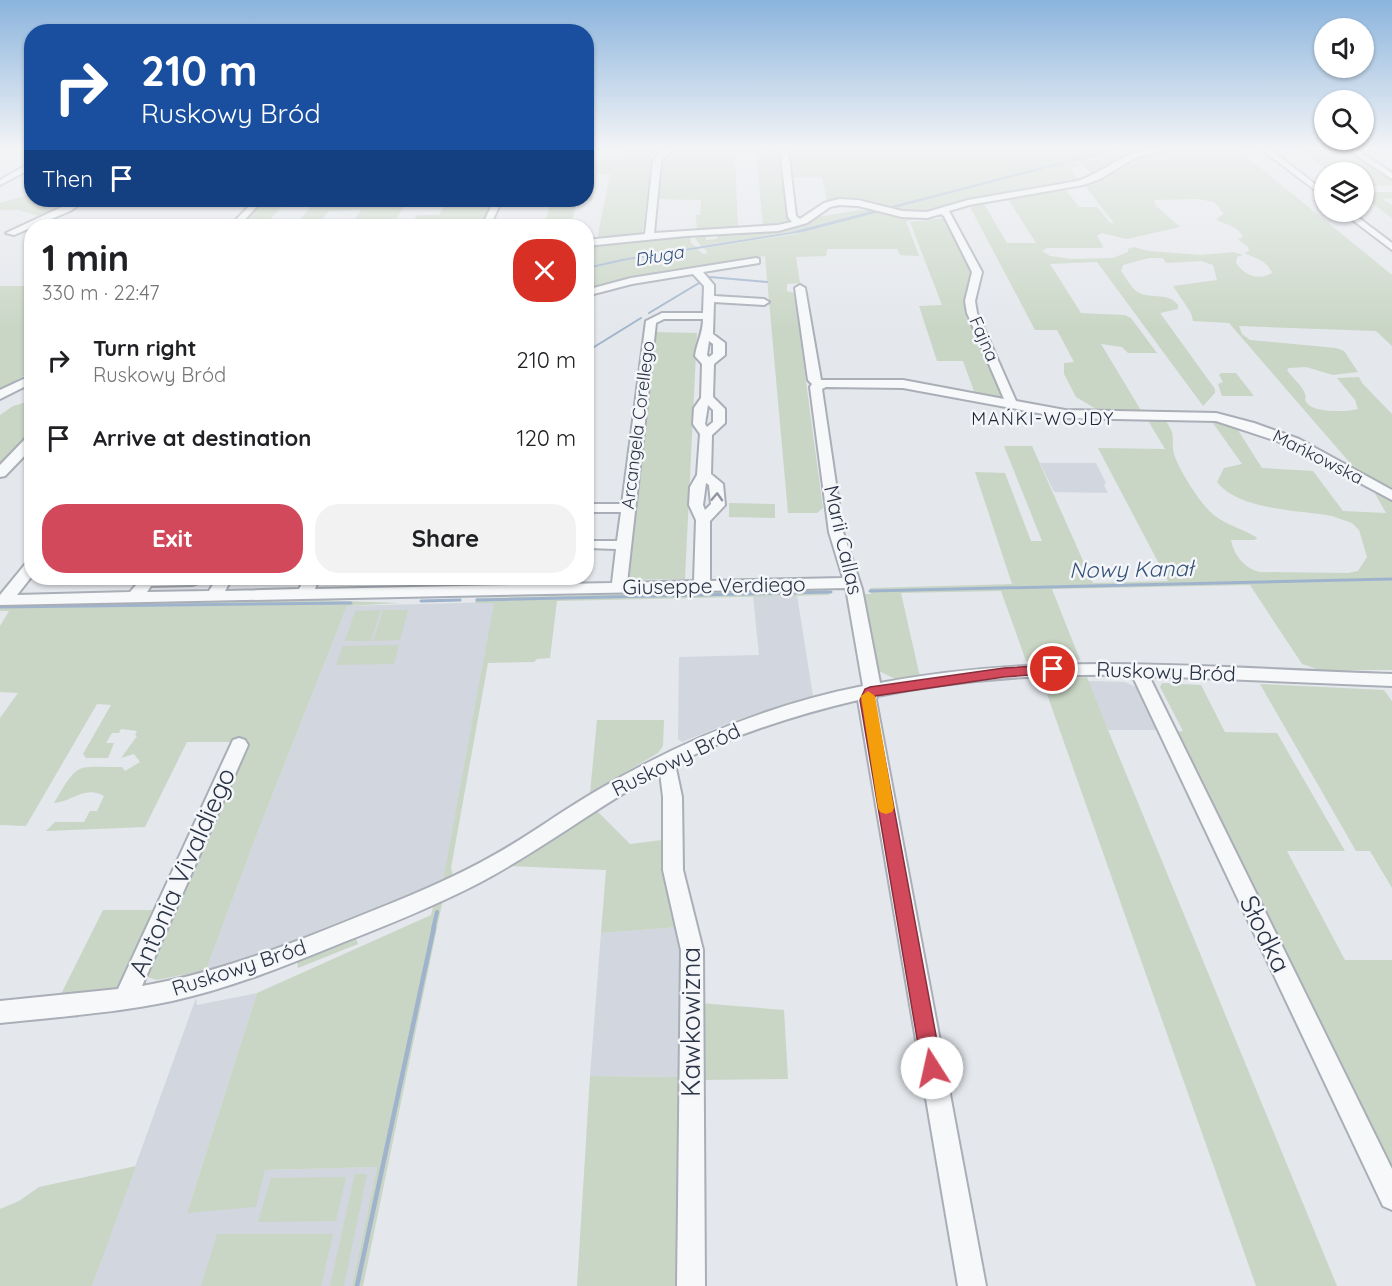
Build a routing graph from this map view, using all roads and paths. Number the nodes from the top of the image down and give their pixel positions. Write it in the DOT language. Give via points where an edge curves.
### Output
graph roads {
  1 [pos="67,209"];
  2 [pos="652,209"];
  3 [pos="791,209"];
  4 [pos="821,209"];
  5 [pos="884,209"];
  6 [pos="945,209"];
  7 [pos="941,210"];
  8 [pos="40,219"];
  9 [pos="1359,222"];
  10 [pos="799,223"];
  11 [pos="24,225"];
  12 [pos="4,232"];
  13 [pos="24,236"];
  14 [pos="649,237"];
  15 [pos="594,242"];
  16 [pos="1392,247"];
  17 [pos="756,261"];
  18 [pos="696,271"];
  19 [pos="800,288"];
  20 [pos="594,291"];
  21 [pos="709,299"];
  22 [pos="764,302"];
  23 [pos="708,316"];
  24 [pos="708,335"];
  25 [pos="708,363"];
  26 [pos="24,382"];
  27 [pos="817,386"];
  28 [pos="0,395"];
  29 [pos="707,398"];
  30 [pos="1009,405"];
  31 [pos="706,434"];
  32 [pos="24,448"];
  33 [pos="0,473"];
  34 [pos="705,475"];
  35 [pos="1392,496"];
  36 [pos="594,508"];
  37 [pos="628,508"];
  38 [pos="703,519"];
  39 [pos="594,545"];
  40 [pos="623,545"];
  41 [pos="24,574"];
  42 [pos="852,583"];
  43 [pos="144,585"];
  44 [pos="220,585"];
  45 [pos="309,585"];
  46 [pos="404,585"];
  47 [pos="702,586"];
  48 [pos="619,588"];
  49 [pos="401,593"];
  50 [pos="304,595"];
  51 [pos="213,597"];
  52 [pos="134,598"];
  53 [pos="2,600"];
  54 [pos="1138,670"];
  55 [pos="1392,680"];
  56 [pos="870,692"];
  57 [pos="239,745"];
  58 [pos="665,761"];
  59 [pos="125,999"];
  60 [pos="0,1012"];
  61 [pos="1392,1197"];
  62 [pos="691,1286"];
  63 [pos="972,1286"];
  1 -- 8 [label="street"];
  2 -- 14 [label="street"];
  3 -- 10 [label="street" via="792,217"];
  4 -- 10 [label="street"];
  5 -- 7 [label="street" via="915,215"];
  6 -- 7 [label="street"];
  7 -- 30 [label="street, Fajna" via="948,214 975,267 977,277 970,307 1010,398"];
  9 -- 16 [label="street"];
  10 -- 14 [label="street" via="760,230"];
  11 -- 12 [label="street"];
  12 -- 13 [label="street"];
  14 -- 15 [label="street"];
  17 -- 18 [label="street"];
  18 -- 20 [label="street"];
  18 -- 21 [label="street" via="708,283"];
  19 -- 27 [label="street, Marii Callas"];
  21 -- 22 [label="street"];
  21 -- 23 [label="street"];
  23 -- 24 [label="street"];
  23 -- 37 [label="street, Arcangela Corellego" via="662,316 651,321"];
  24 -- 25 [label="street" via="702,343 701,356"];
  24 -- 25 [label="street" via="719,343 719,355"];
  25 -- 29 [label="street"];
  26 -- 28 [label="street"];
  27 -- 30 [label="street, Mańkowska" via="897,384"];
  27 -- 42 [label="street, Marii Callas" via="835,525"];
  29 -- 31 [label="street" via="700,408 699,424"];
  29 -- 31 [label="street" via="719,409 719,423"];
  30 -- 35 [label="street, Mańkowska" via="1065,414 1198,415 1231,420 1311,450"];
  31 -- 34 [label="street"];
  32 -- 33 [label="street"];
  34 -- 38 [label="street" via="697,487 696,505"];
  38 -- 34 [label="street, one-way" via="718,505 716,484"];
  36 -- 37 [label="street"];
  37 -- 40 [label="street, Arcangela Corellego"];
  38 -- 47 [label="street"];
  39 -- 40 [label="street"];
  40 -- 48 [label="street, Arcangela Corellego"];
  41 -- 53 [label="street"];
  42 -- 47 [label="street, Giuseppe Verdiego"];
  42 -- 56 [label="street, Marii Callas" via="872,685"];
  43 -- 52 [label="street"];
  44 -- 51 [label="street"];
  45 -- 50 [label="street"];
  46 -- 49 [label="street"];
  47 -- 48 [label="street, Giuseppe Verdiego"];
  48 -- 49 [label="street, Giuseppe Verdiego"];
  49 -- 50 [label="street, Giuseppe Verdiego"];
  50 -- 51 [label="street, Giuseppe Verdiego"];
  51 -- 52 [label="street, Giuseppe Verdiego"];
  52 -- 53 [label="street, Giuseppe Verdiego"];
  54 -- 55 [label="street, Ruskowy Bród"];
  54 -- 56 [label="street, Ruskowy Bród" via="1029,670"];
  54 -- 61 [label="street, Słodka"];
  56 -- 58 [label="street, Ruskowy Bród" via="757,722"];
  56 -- 63 [label="street, Marii Callas" via="868,705"];
  57 -- 59 [label="street, Antonia Vivaldiego"];
  58 -- 59 [label="street, Ruskowy Bród" via="521,850 444,891 256,967"];
  58 -- 62 [label="street, Kawkowizna" via="672,782 673,876 691,933 692,950"];
  59 -- 60 [label="street, Ruskowy Bród"];
}
